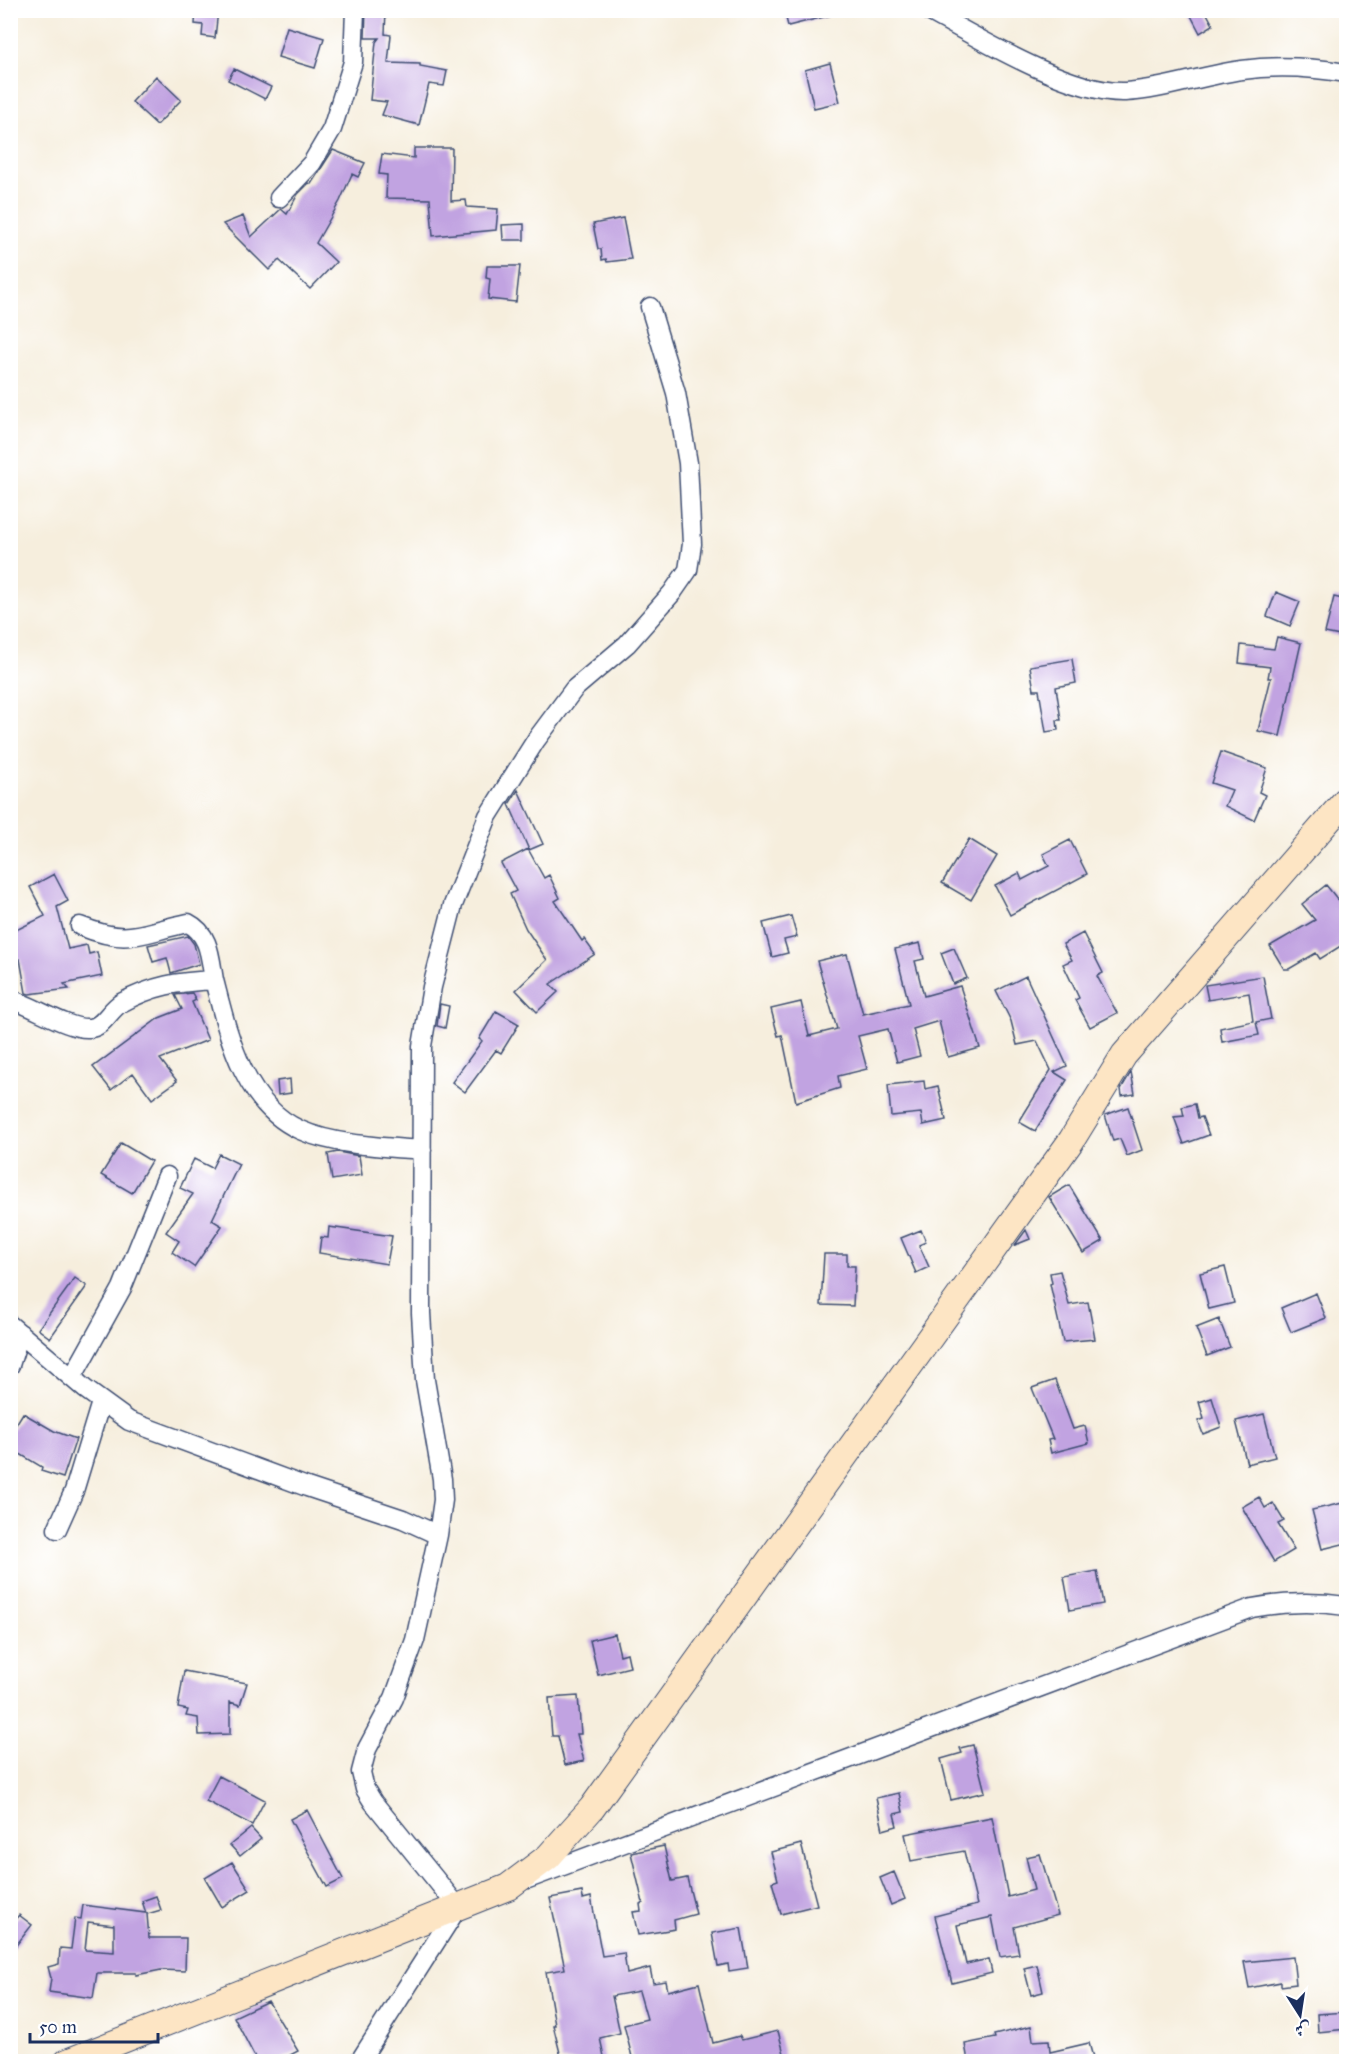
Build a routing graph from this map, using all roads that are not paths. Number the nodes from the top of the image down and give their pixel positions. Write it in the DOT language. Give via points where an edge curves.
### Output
graph roads {
  1 [pos="355,10"];
  2 [pos="927,10"];
  3 [pos="1347,73"];
  4 [pos="279,198"];
  5 [pos="650,308"];
  6 [pos="1347,800"];
  7 [pos="80,926"];
  8 [pos="214,980"];
  9 [pos="10,999"];
  10 [pos="422,1150"];
  11 [pos="167,1176"];
  12 [pos="15,1329"];
  13 [pos="10,1365"];
  14 [pos="72,1378"];
  15 [pos="101,1402"];
  16 [pos="57,1529"];
  17 [pos="438,1535"];
  18 [pos="1347,1606"];
  19 [pos="508,1887"];
  20 [pos="458,1907"];
  21 [pos="67,2061"];
  22 [pos="359,2061"];
  1 -- 4 [label="street" via="353,62 332,129 312,163"];
  2 -- 3 [label="street" via="1017,58 1086,86 1124,92 1281,66"];
  5 -- 10 [label="street" via="676,393 688,464 692,544 688,570 627,644 574,689 488,816 453,905 432,987 422,1046"];
  6 -- 19 [label="street" via="1124,1055 1071,1141 592,1808 548,1857"];
  7 -- 8 [label="street" via="106,936 131,938 188,923 199,928 208,945"];
  8 -- 9 [label="street" via="173,982 148,990 117,1005 104,1021 90,1029 73,1026"];
  8 -- 10 [label="street" via="231,1044 248,1082 279,1116 300,1130 347,1141"];
  10 -- 17 [label="street" via="421,1313 425,1380 442,1479"];
  11 -- 14 [label="street" via="122,1288"];
  12 -- 13 [label="street"];
  12 -- 14 [label="street"];
  14 -- 15 [label="street"];
  15 -- 16 [label="street" via="74,1491"];
  15 -- 17 [label="street" via="129,1421"];
  17 -- 20 [label="street" via="416,1640 361,1772 373,1802"];
  18 -- 19 [label="street" via="1284,1602 1252,1608"];
  19 -- 20 [label="street"];
  20 -- 21 [label="street"];
  20 -- 22 [label="street"];
}
